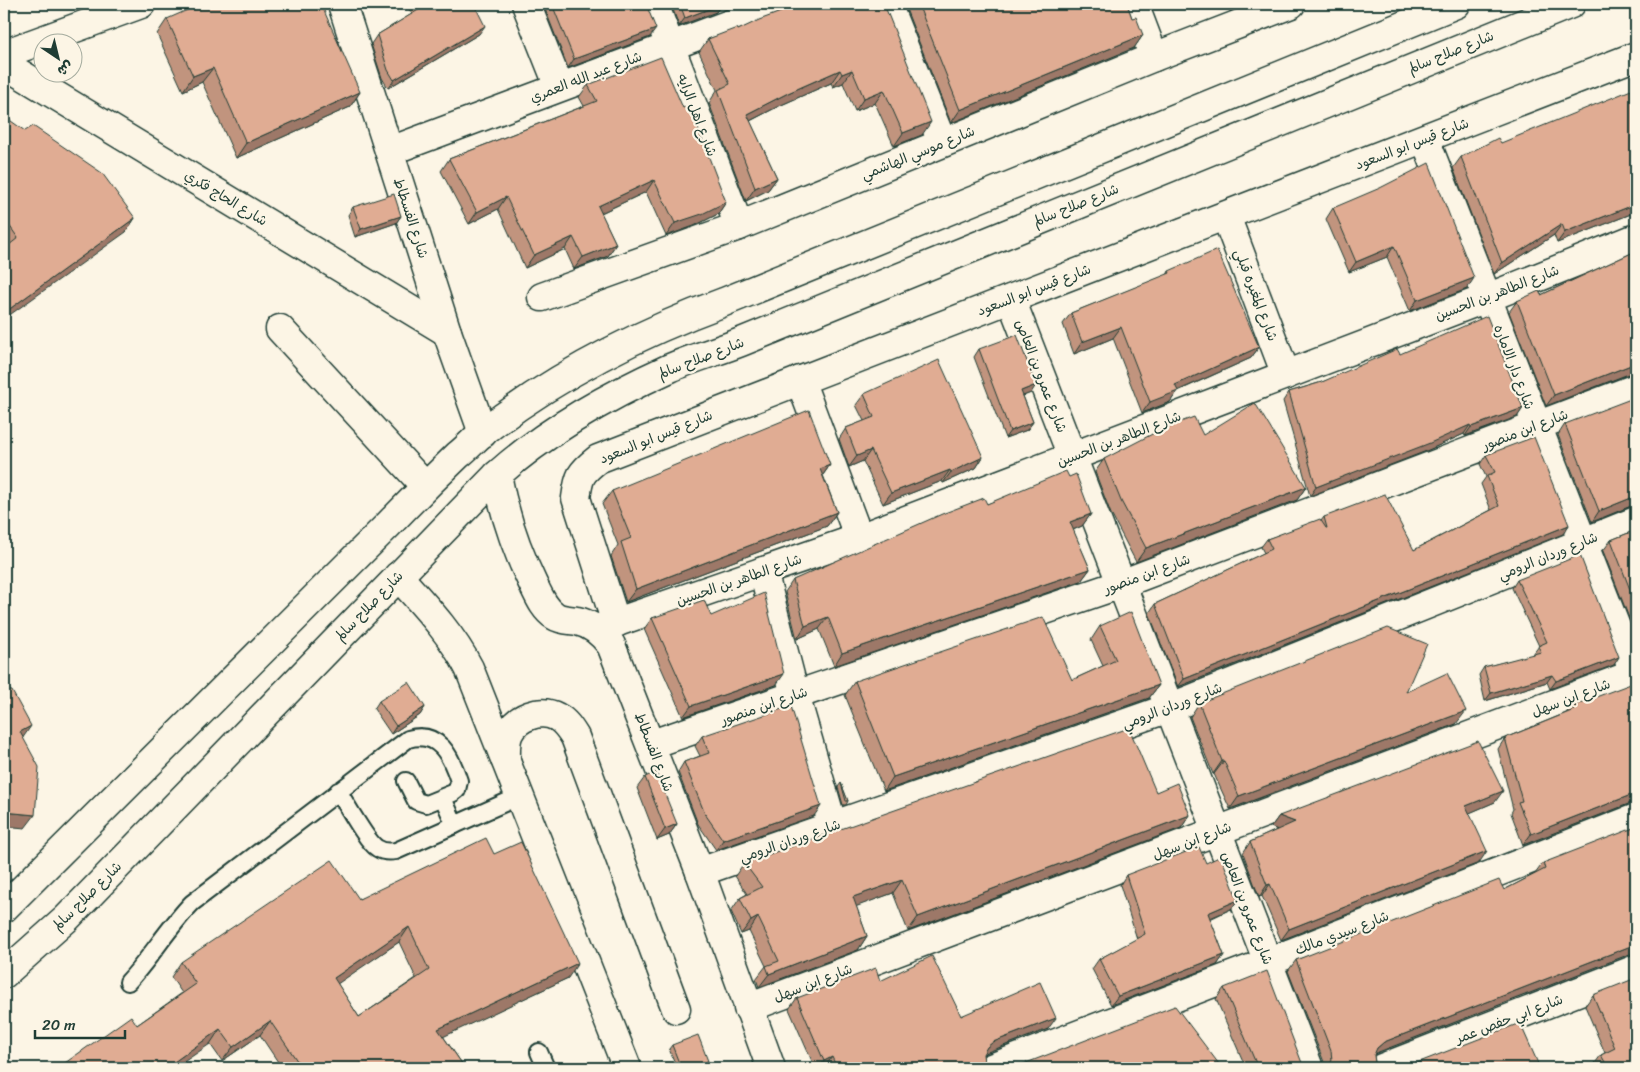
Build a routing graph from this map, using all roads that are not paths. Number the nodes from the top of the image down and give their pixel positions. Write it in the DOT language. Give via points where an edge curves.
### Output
graph roads {
  1 [pos="141,4"];
  2 [pos="342,4"];
  3 [pos="526,4"];
  4 [pos="654,4"];
  5 [pos="783,4"];
  6 [pos="887,4"];
  7 [pos="1134,4"];
  8 [pos="1291,4"];
  9 [pos="1456,4"];
  10 [pos="1571,4"];
  11 [pos="1257,10"];
  12 [pos="670,46"];
  13 [pos="4,54"];
  14 [pos="1636,56"];
  15 [pos="1154,57"];
  16 [pos="4,64"];
  17 [pos="559,88"];
  18 [pos="1425,140"];
  19 [pos="942,142"];
  20 [pos="390,151"];
  21 [pos="1226,216"];
  22 [pos="739,226"];
  23 [pos="1636,238"];
  24 [pos="542,297"];
  25 [pos="1487,298"];
  26 [pos="1011,299"];
  27 [pos="280,330"];
  28 [pos="447,332"];
  29 [pos="1286,374"];
  30 [pos="800,380"];
  31 [pos="1636,388"];
  32 [pos="1537,426"];
  33 [pos="483,432"];
  34 [pos="1072,456"];
  35 [pos="497,474"];
  36 [pos="425,486"];
  37 [pos="1636,521"];
  38 [pos="859,538"];
  39 [pos="1583,542"];
  40 [pos="763,571"];
  41 [pos="398,576"];
  42 [pos="1121,584"];
  43 [pos="607,626"];
  44 [pos="1636,675"];
  45 [pos="795,695"];
  46 [pos="1169,708"];
  47 [pos="652,744"];
  48 [pos="506,761"];
  49 [pos="406,781"];
  50 [pos="338,791"];
  51 [pos="520,796"];
  52 [pos="443,798"];
  53 [pos="1636,818"];
  54 [pos="455,825"];
  55 [pos="832,826"];
  56 [pos="1218,832"];
  57 [pos="700,872"];
  58 [pos="4,908"];
  59 [pos="1268,962"];
  60 [pos="1636,969"];
  61 [pos="4,974"];
  62 [pos="128,982"];
  63 [pos="748,1008"];
  64 [pos="676,1009"];
  65 [pos="539,1052"];
  66 [pos="546,1068"];
  67 [pos="627,1068"];
  68 [pos="771,1068"];
  69 [pos="991,1068"];
  70 [pos="1309,1068"];
  71 [pos="1382,1068"];
  1 -- 13 [label="main road"];
  2 -- 20 [label="main road, شارع الفسطاط"];
  3 -- 17 [label="main road"];
  4 -- 12 [label="main road, شارع اهل الرايه"];
  5 -- 12 [label="main road, شارع عبد الله العمري"];
  6 -- 19 [label="main road"];
  7 -- 15 [label="main road"];
  8 -- 11 [label="main road, شارع موسي الهاشمي"];
  9 -- 33 [label="main road" via="634,338 550,386"];
  10 -- 35 [label="main road, شارع صلاح سالم" via="742,342 670,368 556,429"];
  11 -- 15 [label="main road, شارع موسي الهاشمي"];
  12 -- 17 [label="main road, شارع عبد الله العمري"];
  12 -- 22 [label="main road, شارع اهل الرايه"];
  14 -- 18 [label="main road, شارع قيس ابو السعود"];
  15 -- 19 [label="main road, شارع موسي الهاشمي"];
  16 -- 28 [label="main road, شارع الحاج فكري"];
  17 -- 20 [label="main road, شارع عبد الله العمري"];
  18 -- 21 [label="main road, شارع قيس ابو السعود"];
  18 -- 25 [label="main road, شارع دار الاماره"];
  19 -- 22 [label="main road, شارع موسي الهاشمي"];
  20 -- 28 [label="main road, شارع الفسطاط"];
  21 -- 26 [label="main road, شارع قيس ابو السعود"];
  21 -- 29 [label="main road, شارع المغيره قبلي"];
  22 -- 24 [label="main road, شارع موسي الهاشمي"];
  23 -- 25 [label="main road, شارع الطاهر بن الحسين"];
  25 -- 29 [label="main road, شارع الطاهر بن الحسين"];
  25 -- 32 [label="main road, شارع دار الاماره"];
  26 -- 30 [label="main road, شارع قيس ابو السعود"];
  26 -- 34 [label="main road, شارع عمرو بن العاص"];
  27 -- 36 [label="main road"];
  28 -- 33 [label="main road, شارع الفسطاط"];
  29 -- 34 [label="main road, شارع الطاهر بن الحسين"];
  30 -- 38 [label="main road"];
  30 -- 43 [label="main road, شارع قيس ابو السعود" via="598,459 584,470 576,498"];
  31 -- 32 [label="main road, شارع ابن منصور"];
  32 -- 39 [label="main road, شارع دار الاماره"];
  32 -- 42 [label="main road, شارع ابن منصور"];
  33 -- 36 [label="main road"];
  34 -- 38 [label="main road, شارع الطاهر بن الحسين"];
  34 -- 42 [label="main road, شارع عمرو بن العاص"];
  35 -- 41 [label="main road, شارع صلاح سالم"];
  35 -- 43 [label="main road, شارع الفسطاط" via="514,541 546,609 556,617"];
  36 -- 58 [label="main road"];
  37 -- 39 [label="main road, شارع وردان الرومي"];
  38 -- 40 [label="main road, شارع الطاهر بن الحسين"];
  39 -- 44 [label="main road, شارع دار الاماره"];
  39 -- 46 [label="main road, شارع وردان الرومي"];
  40 -- 43 [label="main road, شارع الطاهر بن الحسين"];
  40 -- 45 [label="main road"];
  41 -- 48 [label="main road" via="461,651"];
  41 -- 61 [label="main road, شارع صلاح سالم" via="66,919"];
  42 -- 45 [label="main road, شارع ابن منصور"];
  42 -- 46 [label="main road, شارع عمرو بن العاص"];
  43 -- 47 [label="main road, شارع الفسطاط"];
  44 -- 56 [label="main road, شارع ابن سهل"];
  45 -- 47 [label="main road, شارع ابن منصور"];
  45 -- 55 [label="main road"];
  46 -- 55 [label="main road, شارع وردان الرومي"];
  46 -- 56 [label="main road, شارع عمرو بن العاص"];
  47 -- 57 [label="main road, شارع الفسطاط"];
  48 -- 51 [label="main road"];
  48 -- 64 [label="main road" via="509,734 517,722 529,715 543,713 556,716 568,725"];
  49 -- 52 [label="lane" via="413,797 421,803"];
  50 -- 52 [label="lane" via="408,739 426,737 442,746 458,777 456,790"];
  50 -- 54 [label="lane" via="373,845 382,851 396,852"];
  50 -- 62 [label="lane" via="192,903"];
  51 -- 54 [label="lane"];
  51 -- 67 [label="main road"];
  52 -- 54 [label="lane"];
  53 -- 59 [label="main road, شارع سيدي مالك"];
  55 -- 57 [label="main road, شارع وردان الرومي"];
  56 -- 59 [label="main road, شارع عمرو بن العاص"];
  56 -- 63 [label="main road, شارع ابن سهل"];
  57 -- 63 [label="main road, شارع الفسطاط"];
  59 -- 69 [label="main road, شارع سيدي مالك"];
  59 -- 70 [label="main road, شارع عمرو بن العاص"];
  60 -- 71 [label="main road, شارع ابي حفص عمر"];
  63 -- 68 [label="main road, شارع الفسطاط"];
  65 -- 66 [label="lane"];
}
